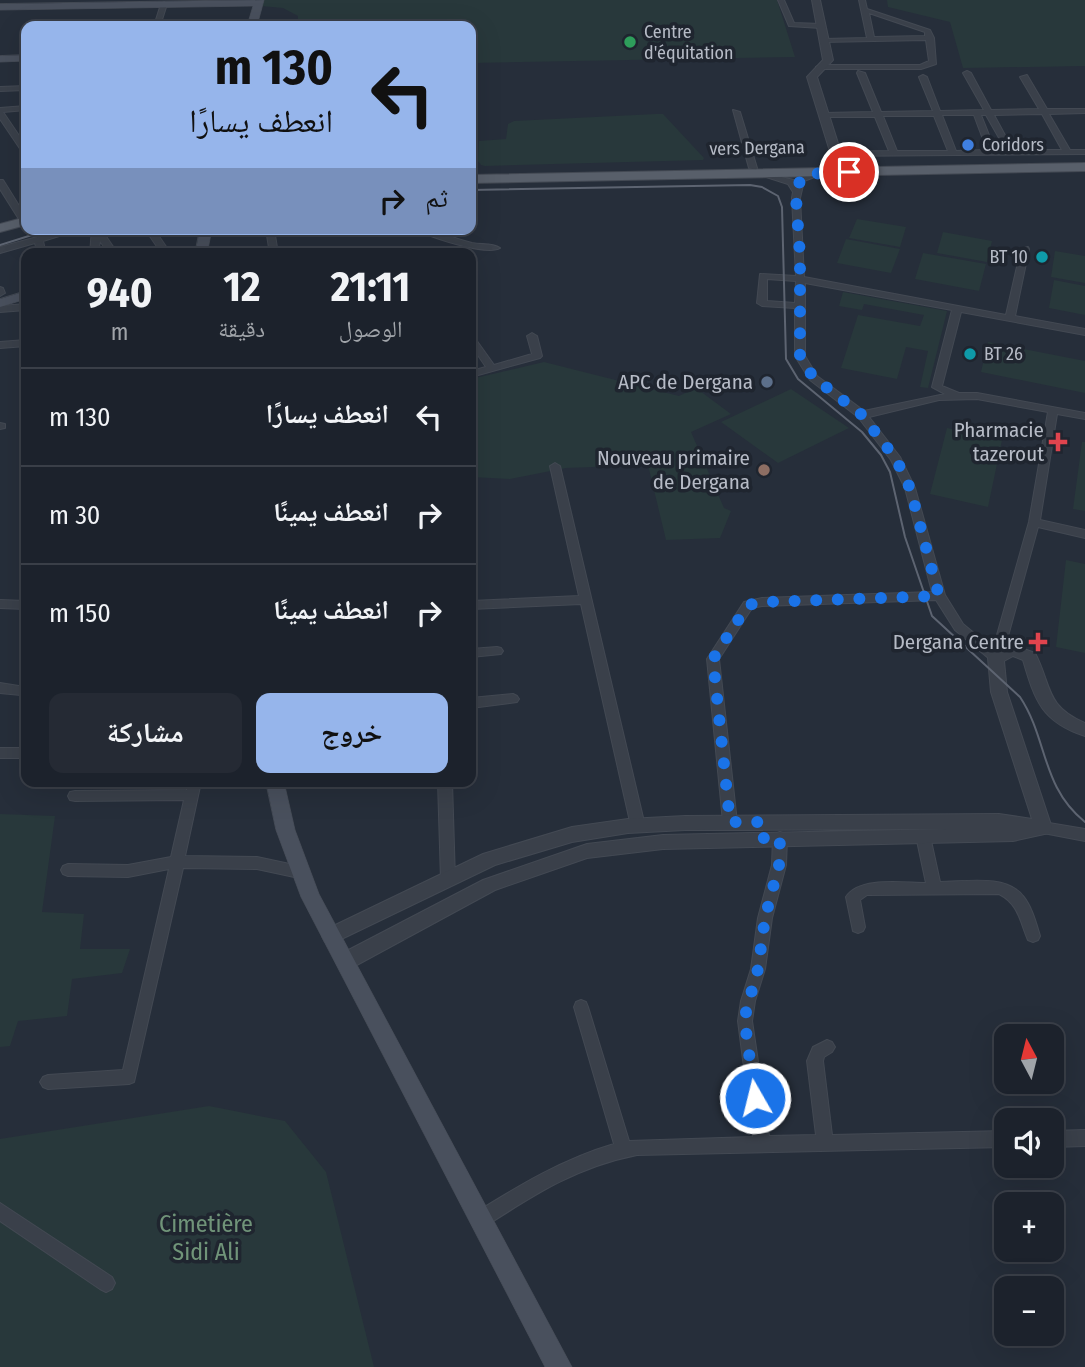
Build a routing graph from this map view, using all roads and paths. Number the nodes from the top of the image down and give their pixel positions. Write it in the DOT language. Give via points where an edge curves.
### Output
graph roads {
  1 [pos="781,0"];
  2 [pos="809,0"];
  3 [pos="816,0"];
  4 [pos="862,0"];
  5 [pos="259,1"];
  6 [pos="164,4"];
  7 [pos="0,7"];
  8 [pos="864,10"];
  9 [pos="159,21"];
  10 [pos="253,21"];
  11 [pos="817,26"];
  12 [pos="930,38"];
  13 [pos="871,39"];
  14 [pos="824,41"];
  15 [pos="21,58"];
  16 [pos="0,59"];
  17 [pos="820,67"];
  18 [pos="861,73"];
  19 [pos="967,73"];
  20 [pos="923,77"];
  21 [pos="1024,77"];
  22 [pos="21,88"];
  23 [pos="0,89"];
  24 [pos="21,109"];
  25 [pos="0,111"];
  26 [pos="1085,111"];
  27 [pos="736,112"];
  28 [pos="1045,112"];
  29 [pos="989,113"];
  30 [pos="936,114"];
  31 [pos="977,114"];
  32 [pos="824,115"];
  33 [pos="880,115"];
  34 [pos="21,143"];
  35 [pos="1085,152"];
  36 [pos="953,153"];
  37 [pos="992,153"];
  38 [pos="1011,153"];
  39 [pos="1068,153"];
  40 [pos="894,154"];
  41 [pos="832,163"];
  42 [pos="1085,164"];
  43 [pos="754,171"];
  44 [pos="476,173"];
  45 [pos="531,175"];
  46 [pos="476,179"];
  47 [pos="0,182"];
  48 [pos="796,190"];
  49 [pos="21,215"];
  50 [pos="21,224"];
  51 [pos="21,225"];
  52 [pos="0,228"];
  53 [pos="0,234"];
  54 [pos="56,235"];
  55 [pos="438,235"];
  56 [pos="38,240"];
  57 [pos="40,248"];
  58 [pos="495,248"];
  59 [pos="1024,249"];
  60 [pos="0,250"];
  61 [pos="800,279"];
  62 [pos="21,297"];
  63 [pos="0,306"];
  64 [pos="800,306"];
  65 [pos="21,307"];
  66 [pos="957,308"];
  67 [pos="1010,317"];
  68 [pos="1085,332"];
  69 [pos="532,336"];
  70 [pos="21,343"];
  71 [pos="0,345"];
  72 [pos="476,346"];
  73 [pos="492,368"];
  74 [pos="476,373"];
  75 [pos="958,396"];
  76 [pos="1053,410"];
  77 [pos="862,415"];
  78 [pos="1085,416"];
  79 [pos="555,467"];
  80 [pos="1034,522"];
  81 [pos="1085,534"];
  82 [pos="939,596"];
  83 [pos="587,600"];
  84 [pos="0,604"];
  85 [pos="21,605"];
  86 [pos="476,605"];
  87 [pos="497,651"];
  88 [pos="476,653"];
  89 [pos="996,658"];
  90 [pos="0,688"];
  91 [pos="21,690"];
  92 [pos="513,699"];
  93 [pos="476,703"];
  94 [pos="1085,730"];
  95 [pos="0,753"];
  96 [pos="21,753"];
  97 [pos="276,787"];
  98 [pos="445,787"];
  99 [pos="193,789"];
  100 [pos="75,796"];
  101 [pos="730,822"];
  102 [pos="639,826"];
  103 [pos="1043,828"];
  104 [pos="758,830"];
  105 [pos="1085,835"];
  106 [pos="923,836"];
  107 [pos="780,838"];
  108 [pos="176,862"];
  109 [pos="68,870"];
  110 [pos="299,872"];
  111 [pos="443,882"];
  112 [pos="934,888"];
  113 [pos="449,905"];
  114 [pos="858,927"];
  115 [pos="331,936"];
  116 [pos="1033,936"];
  117 [pos="346,961"];
  118 [pos="581,1007"];
  119 [pos="827,1047"];
  120 [pos="48,1082"];
  121 [pos="1085,1138"];
  122 [pos="994,1139"];
  123 [pos="1064,1139"];
  124 [pos="825,1142"];
  125 [pos="761,1143"];
  126 [pos="624,1149"];
  127 [pos="0,1211"];
  128 [pos="481,1219"];
  129 [pos="106,1283"];
  130 [pos="559,1367"];
  1 -- 11 [label="street" via="791,25"];
  2 -- 11 [label="street"];
  3 -- 11 [label="street"];
  4 -- 8 [label="street"];
  5 -- 6 [label="main road"];
  5 -- 10 [label="main road"];
  6 -- 7 [label="main road"];
  6 -- 9 [label="street"];
  8 -- 12 [label="street" via="922,28"];
  8 -- 13 [label="street"];
  11 -- 14 [label="street"];
  11 -- 17 [label="street"];
  12 -- 13 [label="street"];
  12 -- 17 [label="street" via="933,62 925,66"];
  13 -- 14 [label="street"];
  14 -- 17 [label="street" via="827,62"];
  15 -- 16 [label="main road"];
  17 -- 32 [label="street" via="812,76"];
  18 -- 33 [label="street"];
  19 -- 29 [label="street"];
  20 -- 30 [label="street"];
  21 -- 28 [label="street"];
  22 -- 23 [label="street"];
  24 -- 25 [label="street"];
  25 -- 34 [label="street"];
  26 -- 28 [label="street"];
  27 -- 43 [label="street"];
  28 -- 29 [label="street"];
  28 -- 39 [label="street"];
  29 -- 31 [label="street"];
  29 -- 38 [label="street"];
  30 -- 31 [label="street"];
  30 -- 33 [label="street"];
  30 -- 36 [label="street"];
  31 -- 37 [label="street"];
  32 -- 33 [label="street"];
  32 -- 41 [label="street"];
  33 -- 40 [label="street"];
  35 -- 39 [label="street"];
  36 -- 37 [label="street"];
  36 -- 40 [label="street"];
  37 -- 38 [label="street"];
  38 -- 39 [label="street"];
  40 -- 41 [label="street"];
  41 -- 42 [label="main road"];
  41 -- 42 [label="main road, vers Dergana"];
  41 -- 43 [label="main road"];
  41 -- 48 [label="street" via="800,180"];
  43 -- 45 [label="main road"];
  43 -- 48 [label="street" via="786,180"];
  44 -- 45 [label="main road"];
  45 -- 46 [label="main road"];
  47 -- 49 [label="street"];
  48 -- 61 [label="street"];
  50 -- 52 [label="main road"];
  51 -- 53 [label="main road"];
  54 -- 56 [label="street"];
  55 -- 58 [label="street"];
  56 -- 57 [label="street"];
  56 -- 60 [label="street"];
  59 -- 67 [label="street"];
  61 -- 64 [label="street"];
  61 -- 64 [label="street" via="763,276 762,303"];
  61 -- 66 [label="street"];
  62 -- 63 [label="main road"];
  63 -- 65 [label="street"];
  64 -- 77 [label="street" via="800,356 806,369"];
  66 -- 67 [label="street"];
  66 -- 75 [label="street" via="937,387"];
  67 -- 68 [label="street"];
  69 -- 73 [label="street" via="537,356"];
  70 -- 71 [label="street"];
  72 -- 73 [label="street"];
  73 -- 74 [label="street"];
  75 -- 76 [label="street"];
  75 -- 77 [label="street"];
  76 -- 78 [label="street"];
  76 -- 80 [label="street"];
  77 -- 82 [label="street" via="896,459 910,488"];
  79 -- 83 [label="street"];
  80 -- 81 [label="street"];
  80 -- 89 [label="street"];
  82 -- 89 [label="street" via="959,627"];
  82 -- 101 [label="street" via="748,605 713,659"];
  83 -- 86 [label="street"];
  83 -- 102 [label="street"];
  84 -- 85 [label="street"];
  87 -- 88 [label="street"];
  89 -- 94 [label="street" via="1010,649 1030,657 1050,711 1062,722"];
  89 -- 103 [label="street" via="999,692"];
  90 -- 91 [label="street"];
  92 -- 93 [label="street"];
  95 -- 96 [label="street"];
  97 -- 110 [label="main road" via="288,846"];
  98 -- 111 [label="street"];
  99 -- 100 [label="street"];
  99 -- 108 [label="street"];
  101 -- 102 [label="street"];
  101 -- 104 [label="street"];
  102 -- 111 [label="street" via="537,843"];
  103 -- 104 [label="street" via="999,821"];
  103 -- 105 [label="street"];
  103 -- 106 [label="street" via="1013,834"];
  104 -- 107 [label="street"];
  104 -- 113 [label="street" via="587,851 521,872"];
  106 -- 107 [label="street"];
  106 -- 112 [label="street"];
  107 -- 125 [label="street" via="779,865 745,1021"];
  108 -- 109 [label="street" via="128,871"];
  108 -- 110 [label="street" via="257,863"];
  108 -- 120 [label="street" via="129,1077"];
  110 -- 115 [label="main road"];
  111 -- 113 [label="street"];
  111 -- 115 [label="street"];
  112 -- 114 [label="street" via="860,890 853,902"];
  112 -- 116 [label="street" via="1011,892 1023,905"];
  113 -- 117 [label="street"];
  115 -- 117 [label="main road"];
  117 -- 128 [label="main road"];
  118 -- 126 [label="street"];
  119 -- 124 [label="street" via="818,1052 815,1062"];
  121 -- 123 [label="street"];
  122 -- 124 [label="street"];
  124 -- 125 [label="street"];
  125 -- 126 [label="street"];
  126 -- 128 [label="street" via="564,1168"];
  127 -- 129 [label="street"];
  128 -- 130 [label="main road"];
}
